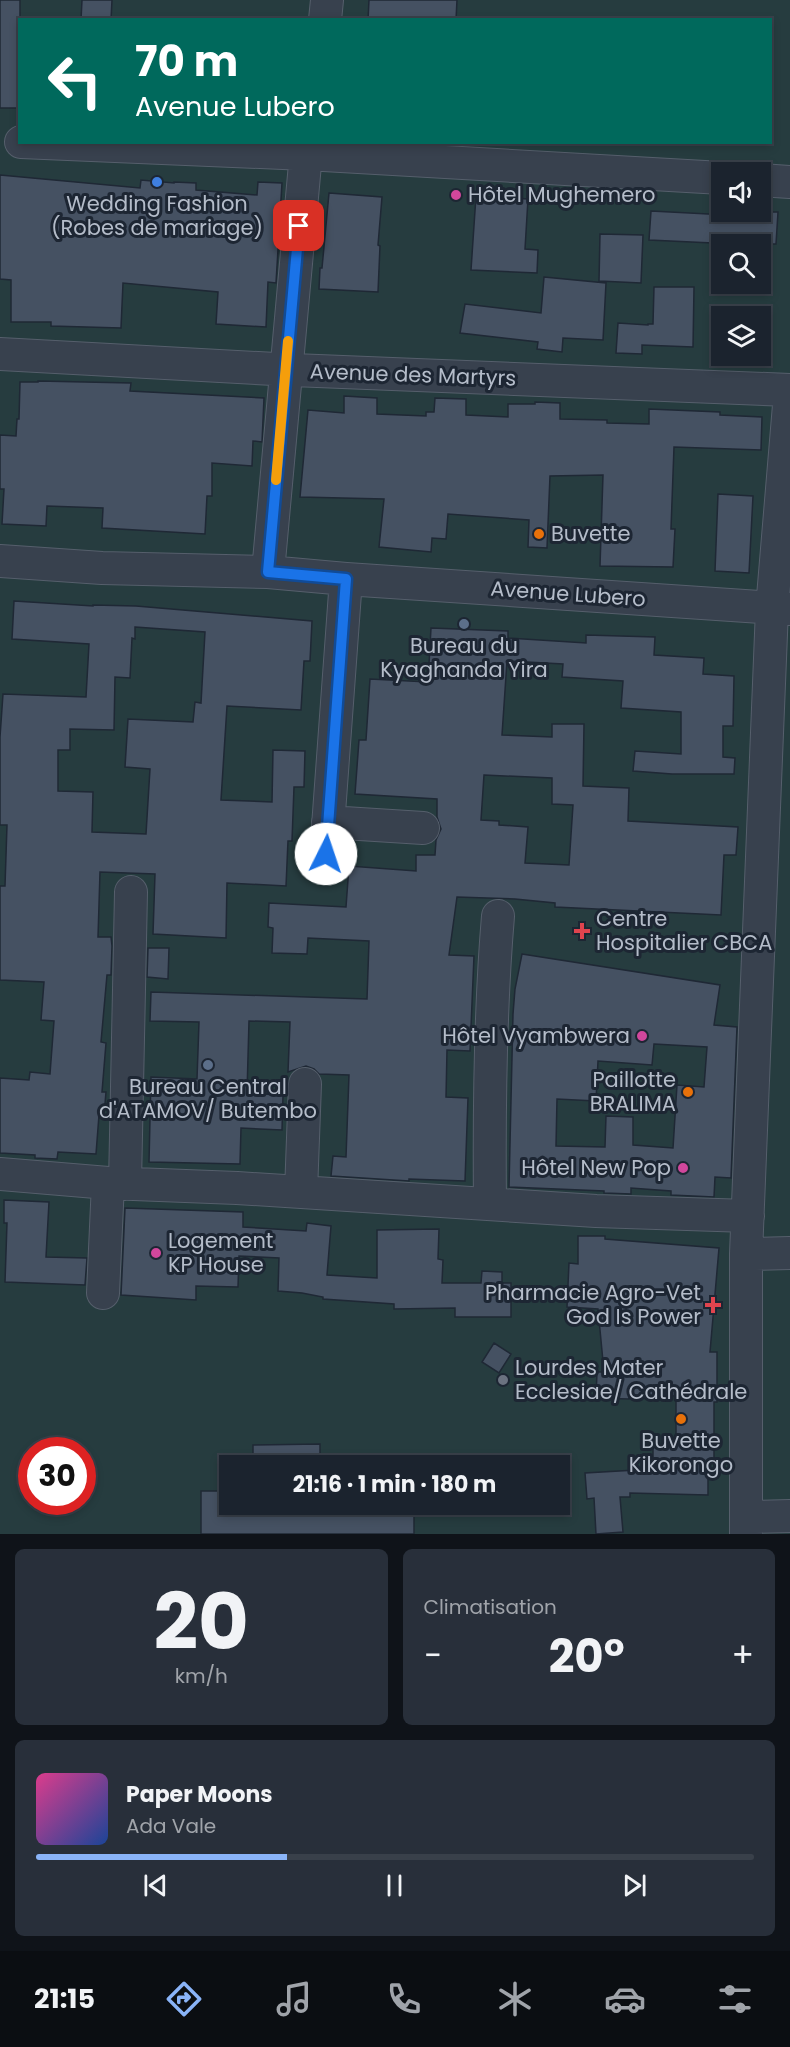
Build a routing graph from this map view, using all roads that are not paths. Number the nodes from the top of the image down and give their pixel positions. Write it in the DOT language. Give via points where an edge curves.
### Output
graph roads {
  1 [pos="327,0"];
  2 [pos="325,18"];
  3 [pos="0,141"];
  4 [pos="18,142"];
  5 [pos="116,144"];
  6 [pos="307,148"];
  7 [pos="711,177"];
  8 [pos="771,181"];
  9 [pos="790,182"];
  10 [pos="0,354"];
  11 [pos="285,369"];
  12 [pos="790,392"];
  13 [pos="0,561"];
  14 [pos="268,572"];
  15 [pos="346,579"];
  16 [pos="781,609"];
  17 [pos="328,822"];
  18 [pos="423,828"];
  19 [pos="326,854"];
  20 [pos="131,892"];
  21 [pos="498,916"];
  22 [pos="305,1084"];
  23 [pos="0,1174"];
  24 [pos="117,1184"];
  25 [pos="301,1192"];
  26 [pos="490,1204"];
  27 [pos="748,1216"];
  28 [pos="790,1253"];
  29 [pos="746,1254"];
  30 [pos="104,1293"];
  31 [pos="790,1516"];
  32 [pos="746,1525"];
  1 -- 2 [label="street"];
  3 -- 4 [label="street"];
  5 -- 6 [label="street"];
  6 -- 7 [label="street"];
  6 -- 11 [label="street"];
  8 -- 9 [label="street"];
  10 -- 11 [label="street, Avenue des Martyrs"];
  11 -- 12 [label="street, Avenue des Martyrs"];
  11 -- 14 [label="street"];
  12 -- 16 [label="street"];
  13 -- 14 [label="street, Avenue Lubero"];
  14 -- 15 [label="street, Avenue Lubero"];
  15 -- 16 [label="street, Avenue Lubero"];
  15 -- 17 [label="street"];
  16 -- 27 [label="street"];
  17 -- 18 [label="street"];
  17 -- 19 [label="street"];
  20 -- 24 [label="street"];
  21 -- 26 [label="street"];
  22 -- 25 [label="street"];
  23 -- 24 [label="street"];
  24 -- 25 [label="street"];
  24 -- 30 [label="street"];
  25 -- 26 [label="street"];
  26 -- 27 [label="street"];
  27 -- 29 [label="street"];
  28 -- 29 [label="street"];
  29 -- 32 [label="street"];
  31 -- 32 [label="street"];
}
